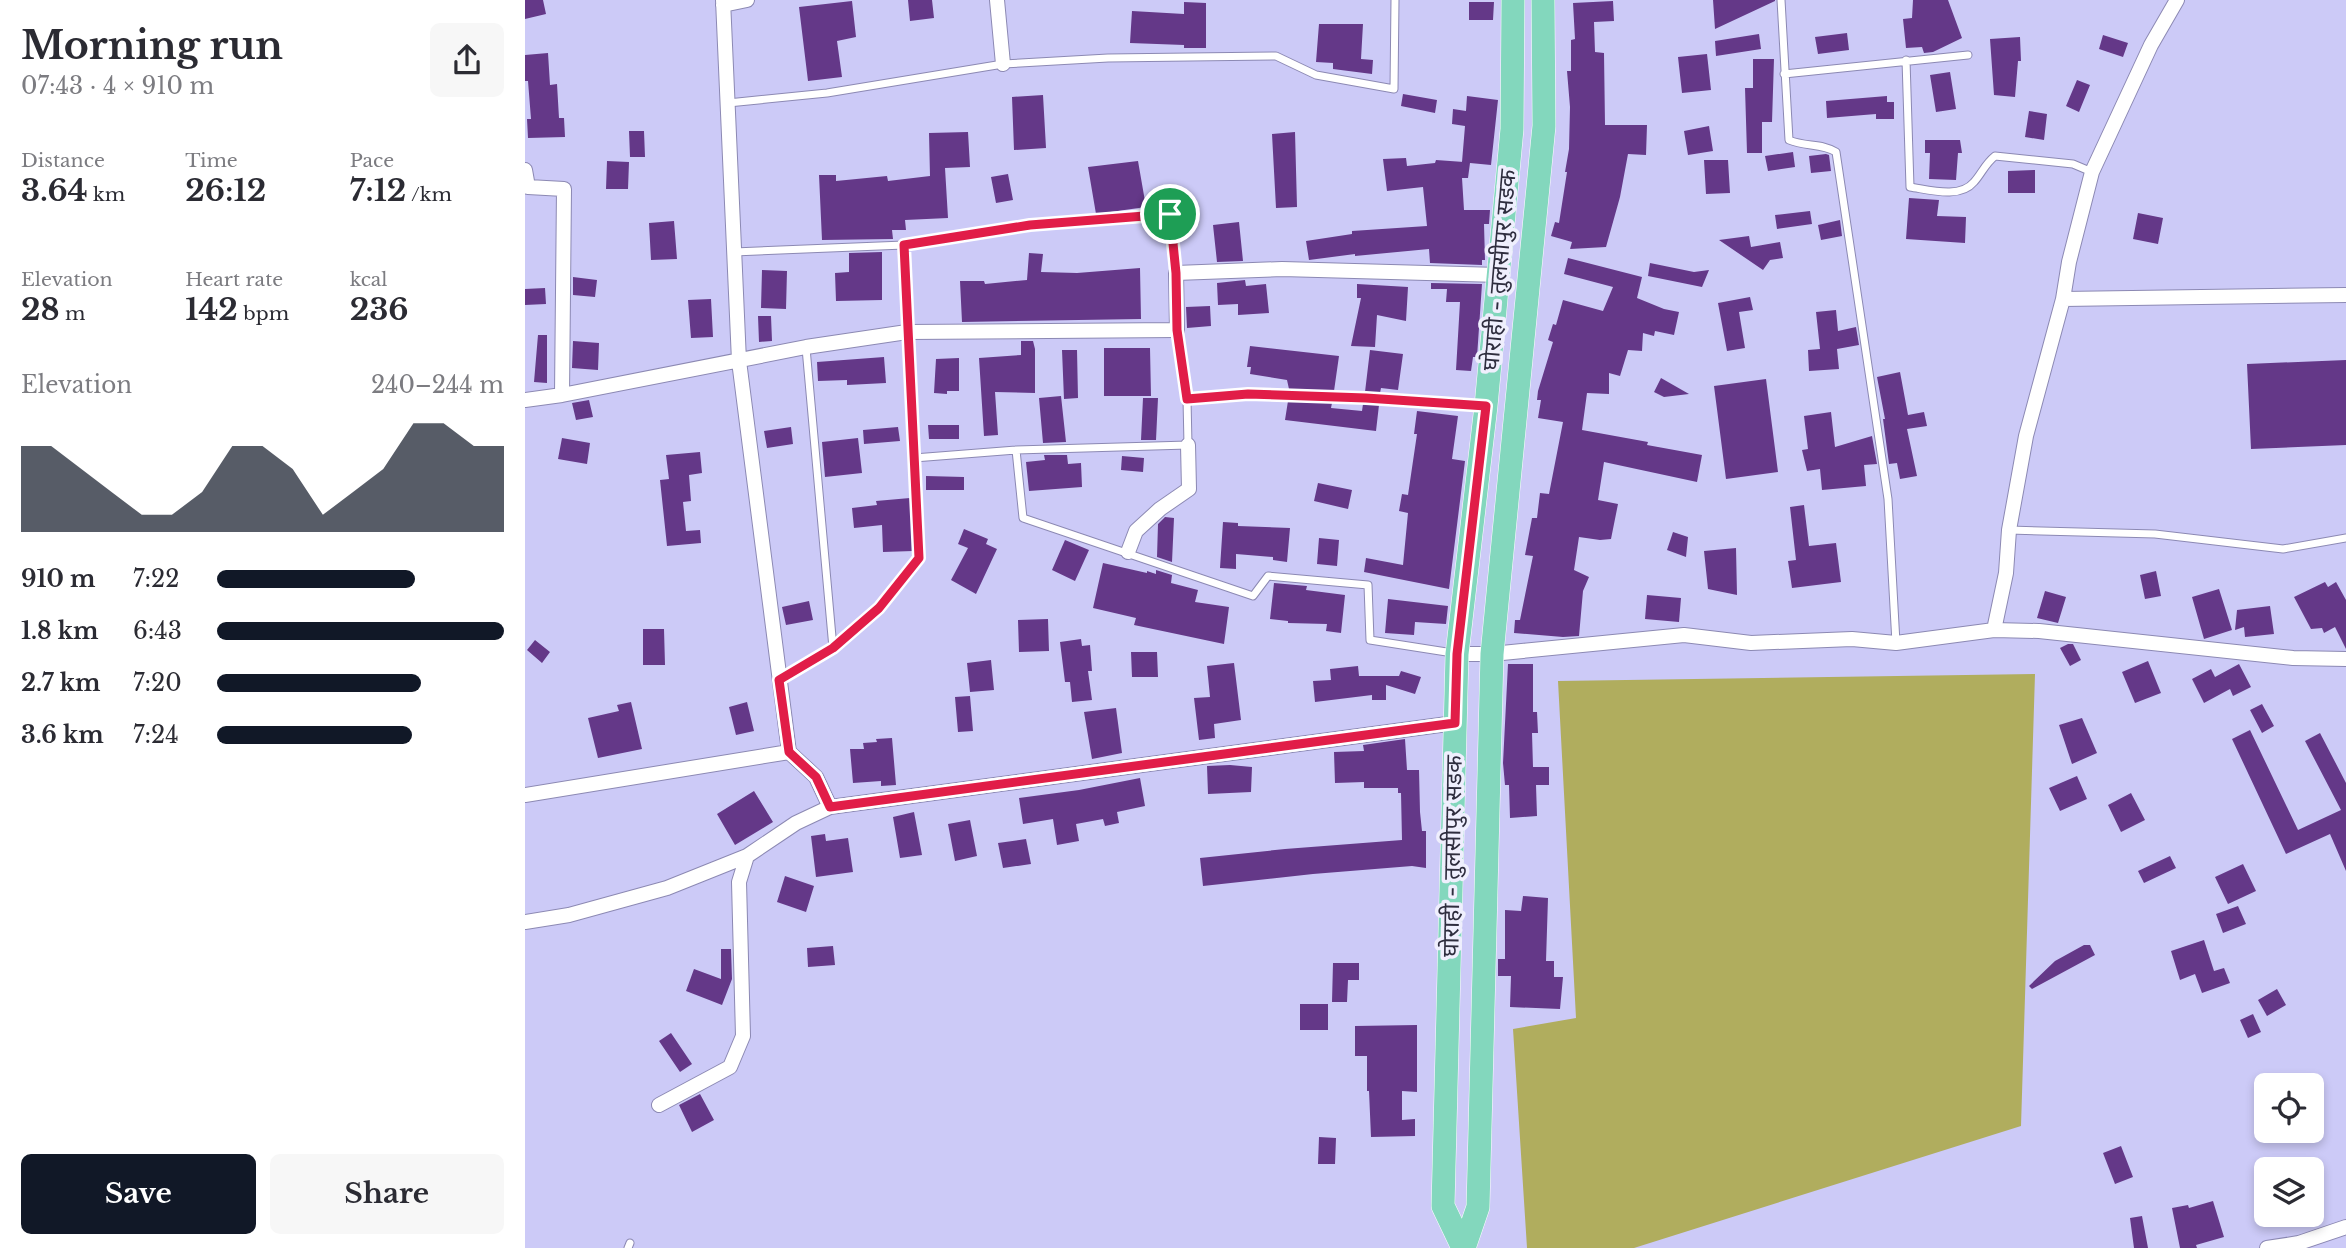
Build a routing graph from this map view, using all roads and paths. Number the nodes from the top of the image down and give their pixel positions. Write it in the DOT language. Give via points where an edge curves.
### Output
graph roads {
  1 [pos="747,0"];
  2 [pos="997,0"];
  3 [pos="1395,0"];
  4 [pos="1513,0"];
  5 [pos="1543,0"];
  6 [pos="1781,0"];
  7 [pos="2177,0"];
  8 [pos="723,2"];
  9 [pos="1968,55"];
  10 [pos="1906,60"];
  11 [pos="1003,64"];
  12 [pos="1784,74"];
  13 [pos="728,103"];
  14 [pos="525,170"];
  15 [pos="2092,173"];
  16 [pos="527,187"];
  17 [pos="904,245"];
  18 [pos="734,251"];
  19 [pos="1176,273"];
  20 [pos="1499,275"];
  21 [pos="2346,295"];
  22 [pos="2063,299"];
  23 [pos="1177,330"];
  24 [pos="907,332"];
  25 [pos="806,347"];
  26 [pos="739,361"];
  27 [pos="562,394"];
  28 [pos="1187,399"];
  29 [pos="525,400"];
  30 [pos="1486,406"];
  31 [pos="1188,445"];
  32 [pos="1016,450"];
  33 [pos="914,458"];
  34 [pos="2009,530"];
  35 [pos="2346,538"];
  36 [pos="1128,552"];
  37 [pos="1994,630"];
  38 [pos="1896,643"];
  39 [pos="833,648"];
  40 [pos="1457,654"];
  41 [pos="1492,654"];
  42 [pos="2346,659"];
  43 [pos="779,680"];
  44 [pos="1455,723"];
  45 [pos="789,752"];
  46 [pos="525,795"];
  47 [pos="830,807"];
  48 [pos="747,856"];
  49 [pos="525,922"];
  50 [pos="659,1105"];
  51 [pos="2346,1227"];
  52 [pos="1463,1248"];
  53 [pos="2267,1248"];
  1 -- 8 [label="street"];
  2 -- 11 [label="street"];
  3 -- 11 [label="lane" via="1394,89 1316,75 1276,56"];
  4 -- 20 [label="main road, घोराही - तुलसीपुर सडक" via="1512,129"];
  5 -- 41 [label="main road, घोराही - तुलसीपुर सडक" via="1544,126"];
  6 -- 12 [label="lane"];
  7 -- 15 [label="street"];
  8 -- 13 [label="street"];
  9 -- 10 [label="lane"];
  10 -- 12 [label="lane"];
  10 -- 15 [label="lane" via="1910,187 1950,192 1969,187 1994,156 2073,164"];
  11 -- 13 [label="lane" via="827,93"];
  12 -- 38 [label="lane" via="1789,140 1803,146 1827,146 1836,152 1888,499"];
  13 -- 18 [label="street"];
  14 -- 16 [label="street"];
  15 -- 22 [label="street"];
  16 -- 27 [label="street" via="563,189"];
  17 -- 18 [label="lane"];
  17 -- 19 [label="lane" via="1030,225 1170,214"];
  17 -- 24 [label="lane"];
  18 -- 26 [label="street"];
  19 -- 20 [label="street" via="1282,269"];
  19 -- 23 [label="street"];
  20 -- 30 [label="main road, घोराही - तुलसीपुर सडक"];
  21 -- 22 [label="street"];
  22 -- 34 [label="street" via="2026,436"];
  23 -- 24 [label="street"];
  23 -- 28 [label="lane"];
  24 -- 25 [label="street"];
  24 -- 33 [label="lane"];
  25 -- 26 [label="street"];
  25 -- 39 [label="lane"];
  26 -- 27 [label="street"];
  26 -- 43 [label="street"];
  27 -- 29 [label="street"];
  28 -- 30 [label="lane" via="1248,394"];
  28 -- 31 [label="lane"];
  30 -- 40 [label="main road, घोराही - तुलसीपुर सडक"];
  31 -- 32 [label="lane"];
  31 -- 36 [label="street" via="1189,489 1136,531"];
  32 -- 33 [label="lane"];
  32 -- 36 [label="lane" via="1023,518"];
  33 -- 39 [label="lane" via="919,558 879,608"];
  34 -- 35 [label="lane" via="2155,534 2283,549"];
  34 -- 37 [label="street"];
  36 -- 40 [label="lane" via="1253,596 1268,576 1368,585 1370,640"];
  37 -- 38 [label="street"];
  37 -- 42 [label="street"];
  38 -- 41 [label="street" via="1852,639 1751,643 1684,635"];
  39 -- 43 [label="lane"];
  40 -- 41 [label="street"];
  40 -- 44 [label="main road, घोराही - तुलसीपुर सडक"];
  41 -- 52 [label="main road, घोराही - तुलसीपुर सडक" via="1478,1207"];
  43 -- 45 [label="street"];
  44 -- 47 [label="street"];
  44 -- 52 [label="main road, घोराही - तुलसीपुर सडक" via="1443,1206"];
  45 -- 46 [label="street"];
  45 -- 47 [label="street" via="816,777"];
  47 -- 48 [label="street" via="796,823"];
  48 -- 49 [label="street" via="667,888"];
  48 -- 50 [label="street" via="739,882 743,1037 730,1067"];
  51 -- 53 [label="street"];
}
